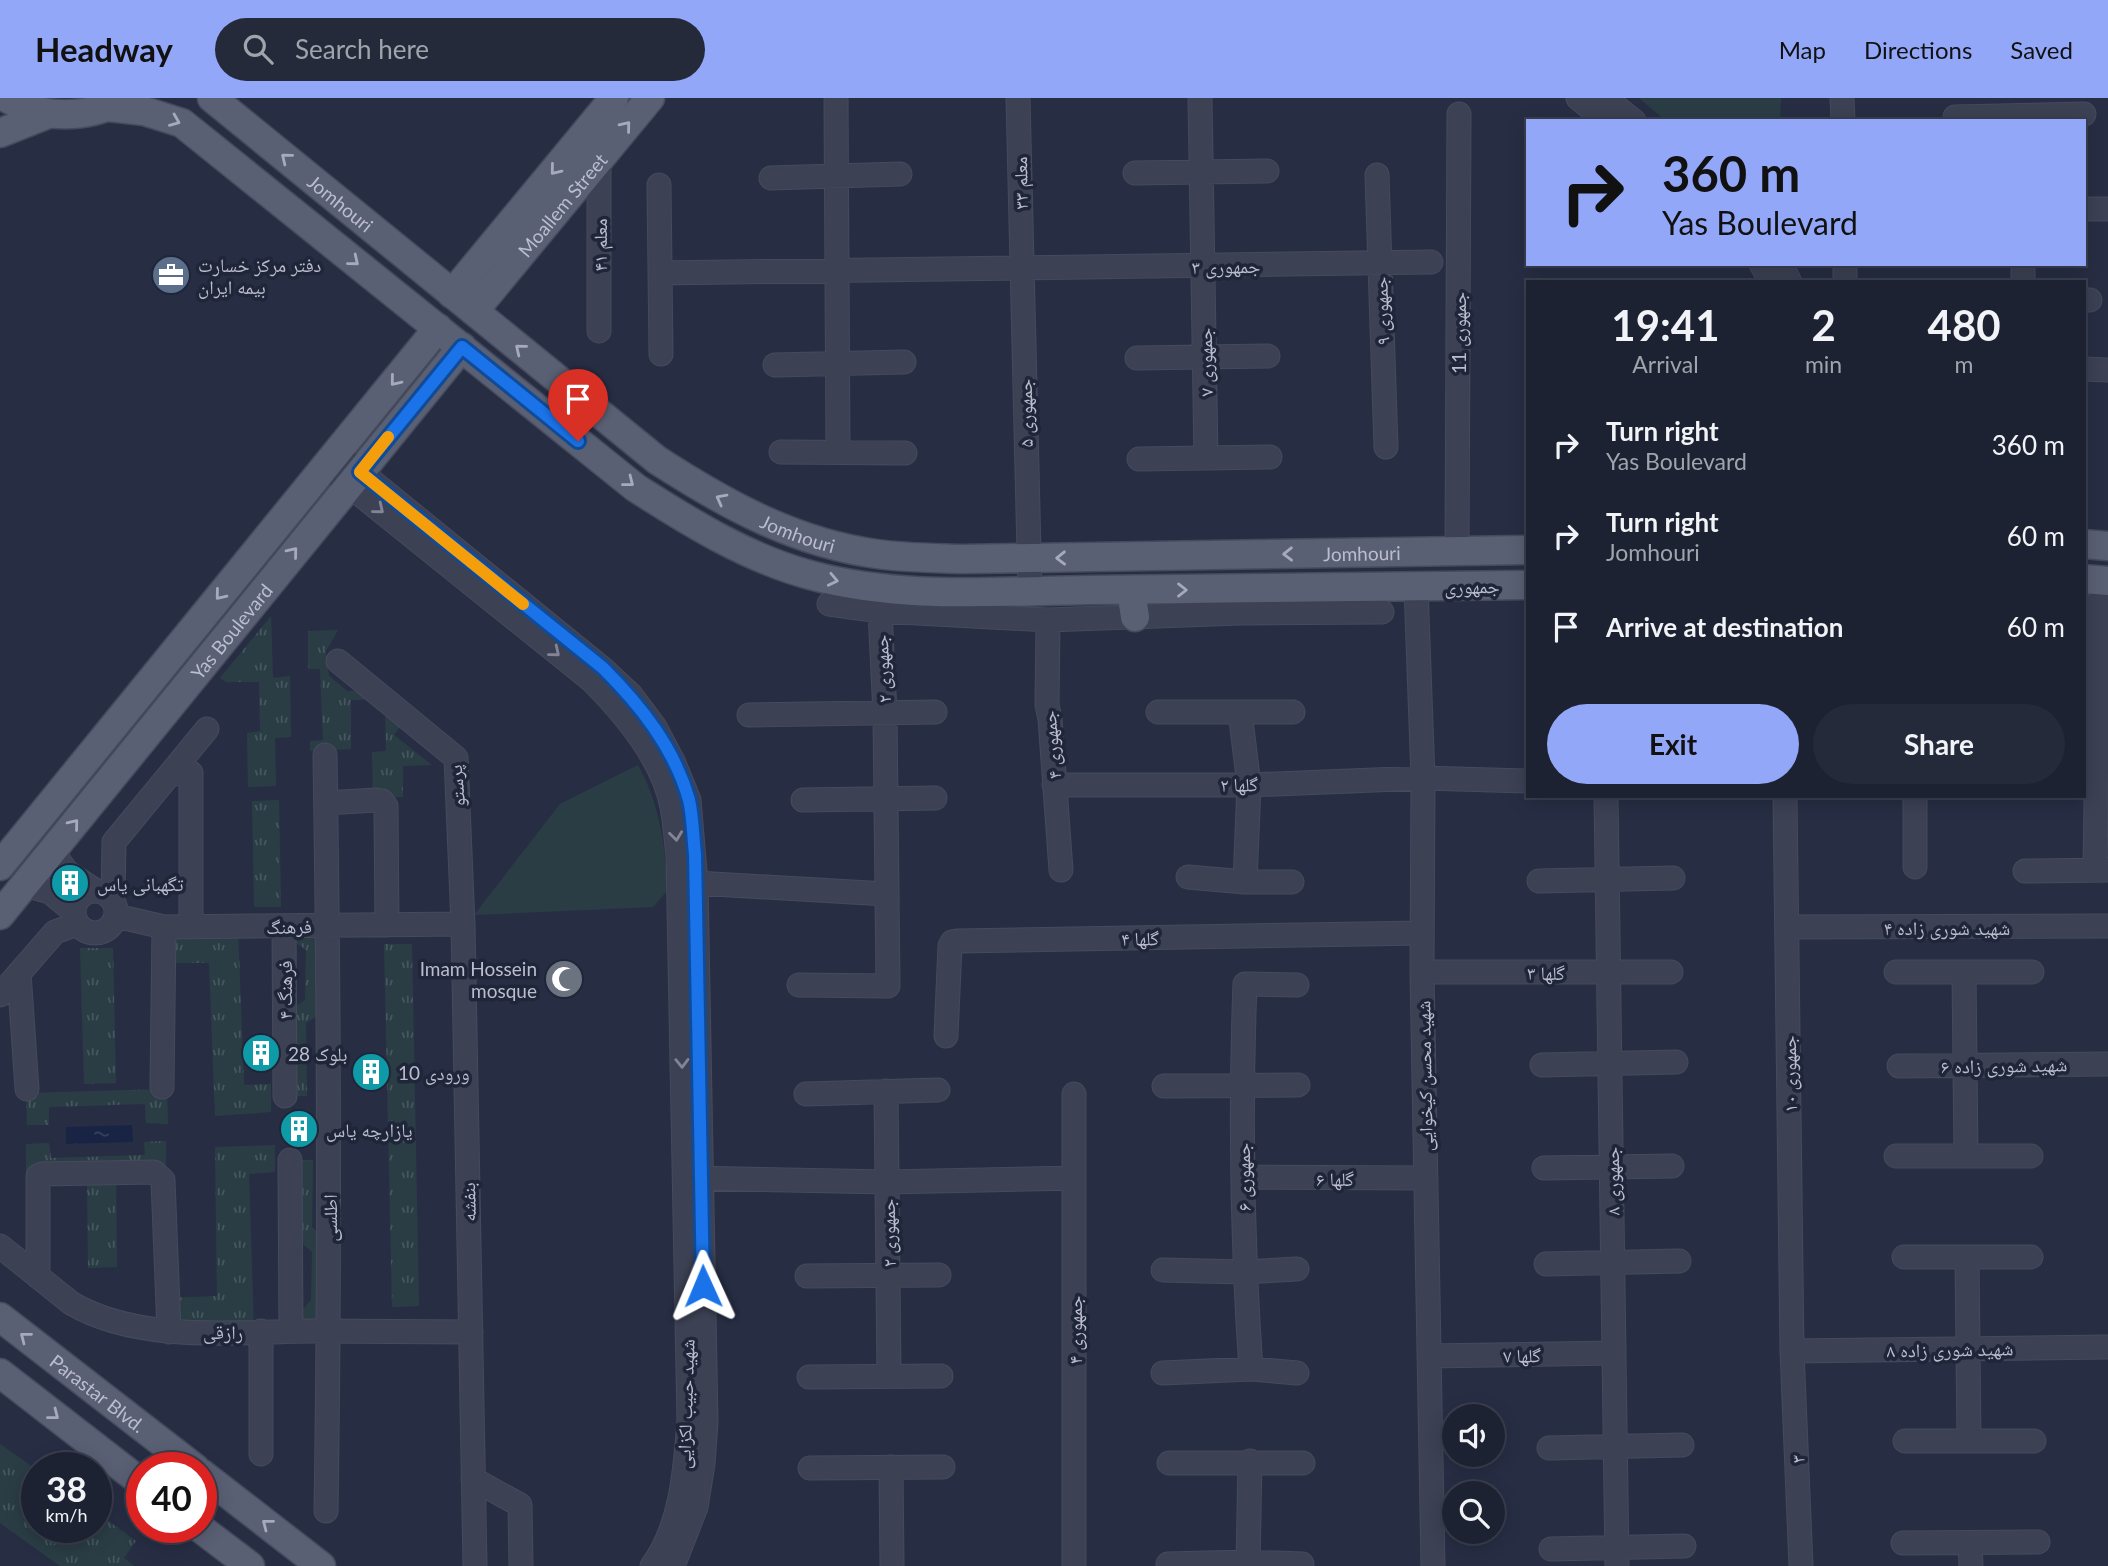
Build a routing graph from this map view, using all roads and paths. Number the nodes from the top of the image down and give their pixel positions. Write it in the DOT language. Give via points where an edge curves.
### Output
graph roads {
  1 [pos="7,98"];
  2 [pos="212,98"];
  3 [pos="614,98"];
  4 [pos="650,98"];
  5 [pos="836,98"];
  6 [pos="1018,98"];
  7 [pos="1200,98"];
  8 [pos="1577,98"];
  9 [pos="1605,98"];
  10 [pos="1842,98"];
  11 [pos="118,103"];
  12 [pos="2021,111"];
  13 [pos="48,114"];
  14 [pos="1459,114"];
  15 [pos="2084,114"];
  16 [pos="1955,117"];
  17 [pos="1603,119"];
  18 [pos="1631,119"];
  19 [pos="1843,119"];
  20 [pos="0,133"];
  21 [pos="599,159"];
  22 [pos="1267,171"];
  23 [pos="1201,172"];
  24 [pos="1136,173"];
  25 [pos="900,174"];
  26 [pos="837,176"];
  27 [pos="1377,176"];
  28 [pos="771,178"];
  29 [pos="659,185"];
  30 [pos="2086,209"];
  31 [pos="2108,209"];
  32 [pos="1431,262"];
  33 [pos="1380,264"];
  34 [pos="1203,266"];
  35 [pos="1022,268"];
  36 [pos="838,271"];
  37 [pos="660,273"];
  38 [pos="463,303"];
  39 [pos="438,328"];
  40 [pos="599,331"];
  41 [pos="462,347"];
  42 [pos="661,355"];
  43 [pos="1268,356"];
  44 [pos="1205,357"];
  45 [pos="1137,358"];
  46 [pos="904,362"];
  47 [pos="838,363"];
  48 [pos="775,365"];
  49 [pos="2086,369"];
  50 [pos="2108,370"];
  51 [pos="1386,447"];
  52 [pos="781,452"];
  53 [pos="838,452"];
  54 [pos="905,453"];
  55 [pos="1270,457"];
  56 [pos="1206,458"];
  57 [pos="331,459"];
  58 [pos="1139,459"];
  59 [pos="354,478"];
  60 [pos="2086,544"];
  61 [pos="2108,546"];
  62 [pos="1526,550"];
  63 [pos="1457,551"];
  64 [pos="1028,558"];
  65 [pos="248,560"];
  66 [pos="272,578"];
  67 [pos="1526,585"];
  68 [pos="1416,587"];
  69 [pos="2097,587"];
  70 [pos="1030,593"];
  71 [pos="829,604"];
  72 [pos="1133,604"];
  73 [pos="880,611"];
  74 [pos="1382,611"];
  75 [pos="1048,620"];
  76 [pos="338,661"];
  77 [pos="2096,693"];
  78 [pos="934,712"];
  79 [pos="1158,712"];
  80 [pos="1240,712"];
  81 [pos="1293,712"];
  82 [pos="885,714"];
  83 [pos="749,715"];
  84 [pos="207,729"];
  85 [pos="325,755"];
  86 [pos="170,774"];
  87 [pos="2096,776"];
  88 [pos="1423,778"];
  89 [pos="1526,781"];
  90 [pos="1054,785"];
  91 [pos="1249,785"];
  92 [pos="935,797"];
  93 [pos="1606,798"];
  94 [pos="1785,798"];
  95 [pos="1915,798"];
  96 [pos="885,799"];
  97 [pos="803,800"];
  98 [pos="326,803"];
  99 [pos="52,851"];
  100 [pos="0,866"];
  101 [pos="1916,867"];
  102 [pos="1061,870"];
  103 [pos="2102,870"];
  104 [pos="2025,871"];
  105 [pos="1188,877"];
  106 [pos="1673,878"];
  107 [pos="1607,879"];
  108 [pos="1539,881"];
  109 [pos="1245,882"];
  110 [pos="1292,882"];
  111 [pos="696,883"];
  112 [pos="24,885"];
  113 [pos="886,894"];
  114 [pos="108,903"];
  115 [pos="688,914"];
  116 [pos="0,915"];
  117 [pos="76,918"];
  118 [pos="463,924"];
  119 [pos="387,925"];
  120 [pos="284,926"];
  121 [pos="328,926"];
  122 [pos="2108,926"];
  123 [pos="164,927"];
  124 [pos="1787,927"];
  125 [pos="191,928"];
  126 [pos="1422,933"];
  127 [pos="1422,972"];
  128 [pos="1609,972"];
  129 [pos="1671,972"];
  130 [pos="1896,972"];
  131 [pos="1964,972"];
  132 [pos="2032,972"];
  133 [pos="19,973"];
  134 [pos="799,985"];
  135 [pos="1297,985"];
  136 [pos="0,995"];
  137 [pos="946,1036"];
  138 [pos="1676,1062"];
  139 [pos="1610,1063"];
  140 [pos="2108,1064"];
  141 [pos="1542,1065"];
  142 [pos="1965,1065"];
  143 [pos="1899,1066"];
  144 [pos="1164,1086"];
  145 [pos="1298,1086"];
  146 [pos="162,1087"];
  147 [pos="1241,1087"];
  148 [pos="27,1090"];
  149 [pos="938,1090"];
  150 [pos="886,1091"];
  151 [pos="806,1094"];
  152 [pos="1074,1094"];
  153 [pos="285,1096"];
  154 [pos="1896,1156"];
  155 [pos="1966,1156"];
  156 [pos="2031,1156"];
  157 [pos="290,1160"];
  158 [pos="1672,1166"];
  159 [pos="1611,1167"];
  160 [pos="1544,1168"];
  161 [pos="1244,1177"];
  162 [pos="700,1178"];
  163 [pos="1074,1178"];
  164 [pos="1426,1178"];
  165 [pos="887,1182"];
  166 [pos="0,1245"];
  167 [pos="1904,1257"];
  168 [pos="1967,1257"];
  169 [pos="2031,1257"];
  170 [pos="1679,1261"];
  171 [pos="1613,1262"];
  172 [pos="1546,1264"];
  173 [pos="1297,1269"];
  174 [pos="1163,1270"];
  175 [pos="1244,1272"];
  176 [pos="888,1275"];
  177 [pos="939,1275"];
  178 [pos="807,1276"];
  179 [pos="38,1277"];
  180 [pos="0,1317"];
  181 [pos="261,1331"];
  182 [pos="291,1331"];
  183 [pos="329,1331"];
  184 [pos="169,1332"];
  185 [pos="471,1332"];
  186 [pos="2108,1347"];
  187 [pos="1968,1349"];
  188 [pos="1792,1351"];
  189 [pos="1614,1353"];
  190 [pos="1429,1356"];
  191 [pos="1251,1370"];
  192 [pos="0,1373"];
  193 [pos="1163,1373"];
  194 [pos="1297,1373"];
  195 [pos="889,1375"];
  196 [pos="941,1376"];
  197 [pos="809,1377"];
  198 [pos="1905,1441"];
  199 [pos="1969,1441"];
  200 [pos="2035,1441"];
  201 [pos="164,1443"];
  202 [pos="1682,1445"];
  203 [pos="1615,1446"];
  204 [pos="1549,1448"];
  205 [pos="158,1452"];
  206 [pos="175,1452"];
  207 [pos="261,1454"];
  208 [pos="1250,1461"];
  209 [pos="1169,1463"];
  210 [pos="1303,1463"];
  211 [pos="126,1464"];
  212 [pos="891,1467"];
  213 [pos="943,1467"];
  214 [pos="810,1468"];
  215 [pos="473,1479"];
  216 [pos="217,1485"];
  217 [pos="326,1511"];
  218 [pos="217,1541"];
  219 [pos="1970,1542"];
  220 [pos="2038,1542"];
  221 [pos="1903,1543"];
  222 [pos="1684,1546"];
  223 [pos="1550,1549"];
  224 [pos="1617,1557"];
  225 [pos="1168,1564"];
  226 [pos="1248,1564"];
  227 [pos="1302,1564"];
  228 [pos="250,1566"];
  229 [pos="321,1566"];
  230 [pos="475,1566"];
  231 [pos="521,1566"];
  232 [pos="652,1566"];
  233 [pos="673,1566"];
  234 [pos="683,1566"];
  235 [pos="892,1566"];
  236 [pos="1074,1566"];
  237 [pos="1433,1566"];
  238 [pos="1801,1566"];
  239 [pos="1970,1566"];
  1 -- 13 [label="main road"];
  38 -- 2 [label="main road, Jomhouri, one-way"];
  3 -- 38 [label="main road, Moallem Street, one-way"];
  21 -- 4 [label="main road, Moallem Street, one-way"];
  5 -- 26 [label="street"];
  6 -- 35 [label="street, معلم ۳۳"];
  7 -- 23 [label="street, جمهوری ۷"];
  8 -- 17 [label="street"];
  9 -- 18 [label="street"];
  10 -- 19 [label="street"];
  11 -- 13 [label="main road, Jomhouri" via="79,114"];
  11 -- 39 [label="main road, Jomhouri, one-way" via="182,123"];
  12 -- 15 [label="street"];
  12 -- 16 [label="street"];
  13 -- 20 [label="main road"];
  14 -- 63 [label="street, جمهوری 11"];
  21 -- 38 [label="main road, Moallem Street"];
  21 -- 40 [label="street, معلم ۴۱"];
  22 -- 23 [label="street"];
  23 -- 24 [label="street"];
  23 -- 34 [label="street, جمهوری ۷"];
  25 -- 26 [label="street"];
  26 -- 28 [label="street"];
  26 -- 36 [label="street"];
  27 -- 33 [label="street, جمهوری ۹"];
  29 -- 37 [label="street"];
  30 -- 31 [label="street"];
  32 -- 33 [label="street, جمهوری ۳"];
  33 -- 34 [label="street, جمهوری ۳"];
  33 -- 51 [label="street, جمهوری ۹"];
  34 -- 35 [label="street, جمهوری ۳"];
  34 -- 44 [label="street, جمهوری ۷"];
  35 -- 36 [label="street, جمهوری ۳"];
  35 -- 64 [label="street, جمهوری ۵"];
  36 -- 37 [label="street, جمهوری ۳"];
  36 -- 47 [label="street"];
  37 -- 42 [label="street"];
  64 -- 38 [label="main road, Jomhouri, one-way" via="877,554 819,542 760,520 657,460"];
  39 -- 41 [label="main road, Jomhouri"];
  39 -- 57 [label="main road, Yas Boulevard, one-way"];
  41 -- 59 [label="main road, Yas Boulevard"];
  41 -- 70 [label="main road, Jomhouri, one-way" via="636,488 746,551 809,575 879,589"];
  43 -- 44 [label="street"];
  44 -- 45 [label="street"];
  44 -- 56 [label="street, جمهوری ۷"];
  46 -- 47 [label="street"];
  47 -- 48 [label="street"];
  47 -- 53 [label="street"];
  49 -- 50 [label="street"];
  52 -- 53 [label="street"];
  53 -- 54 [label="street"];
  55 -- 56 [label="street"];
  56 -- 58 [label="street"];
  57 -- 59 [label="street, شهید حبیب لکزایی"];
  57 -- 65 [label="main road, Yas Boulevard"];
  66 -- 59 [label="main road, Yas Boulevard, one-way"];
  59 -- 111 [label="street, شهید حبیب لکزایی" via="603,668 631,695 655,727 689,800"];
  59 -- 115 [label="street, شهید حبیب لکزایی, one-way" via="618,707 640,737 672,805"];
  60 -- 61 [label="main road"];
  62 -- 63 [label="main road, Jomhouri"];
  63 -- 64 [label="main road, Jomhouri, one-way"];
  64 -- 70 [label="street, جمهوری ۵"];
  65 -- 66 [label="main road"];
  65 -- 100 [label="main road, Yas Boulevard, one-way"];
  99 -- 66 [label="main road, Yas Boulevard, one-way"];
  67 -- 68 [label="main road, جمهوری"];
  72 -- 68 [label="main road, Jomhouri, one-way"];
  68 -- 88 [label="street, شهید محسن کیخوایی"];
  69 -- 77 [label="street"];
  70 -- 72 [label="main road, Jomhouri"];
  71 -- 73 [label="street"];
  72 -- 74 [label="street"];
  72 -- 75 [label="street"];
  73 -- 75 [label="street"];
  73 -- 82 [label="street, جمهوری ۲"];
  75 -- 90 [label="street, جمهوری ۴" via="1046,705"];
  76 -- 118 [label="street, پرستو" via="456,758"];
  77 -- 87 [label="street"];
  78 -- 82 [label="street"];
  79 -- 80 [label="street"];
  80 -- 81 [label="street"];
  80 -- 91 [label="street"];
  82 -- 83 [label="street"];
  82 -- 96 [label="street, جمهوری ۲"];
  84 -- 86 [label="street"];
  85 -- 98 [label="street, اطلسی"];
  86 -- 114 [label="street" via="114,842"];
  86 -- 125 [label="street" via="191,774"];
  87 -- 103 [label="street"];
  88 -- 89 [label="street, گلها ۲"];
  88 -- 91 [label="street, گلها ۲"];
  88 -- 126 [label="street, شهید محسن کیخوایی"];
  90 -- 91 [label="street, گلها ۲"];
  90 -- 102 [label="street, جمهوری ۴"];
  91 -- 109 [label="street"];
  92 -- 96 [label="street"];
  93 -- 107 [label="street, جمهوری ۸"];
  94 -- 124 [label="street, جمهوری ۱۰"];
  95 -- 101 [label="street"];
  96 -- 97 [label="street"];
  96 -- 113 [label="street, جمهوری ۲"];
  98 -- 119 [label="street" via="376,800 386,806"];
  98 -- 121 [label="street, اطلسی"];
  99 -- 112 [label="main road, Yas Boulevard"];
  99 -- 114 [label="street" via="67,872"];
  103 -- 104 [label="street"];
  105 -- 109 [label="street"];
  106 -- 107 [label="street"];
  107 -- 108 [label="street"];
  107 -- 128 [label="street, جمهوری ۸"];
  109 -- 110 [label="street"];
  111 -- 113 [label="street"];
  111 -- 115 [label="street, شهید حبیب لکزایی"];
  112 -- 116 [label="main road, Yas Boulevard"];
  112 -- 117 [label="street" via="50,892"];
  113 -- 134 [label="street, جمهوری ۲" via="888,986"];
  114 -- 117 [label="street" via="83,895 75,906"];
  114 -- 117 [label="street" via="108,928 96,933 82,929"];
  114 -- 123 [label="street, فرهنگ"];
  115 -- 162 [label="street, شهید حبیب لکزایی"];
  117 -- 133 [label="street" via="55,932"];
  118 -- 119 [label="street, فرهنگ"];
  118 -- 185 [label="street, بنفشه"];
  119 -- 121 [label="street, فرهنگ"];
  120 -- 121 [label="street, فرهنگ"];
  120 -- 125 [label="street, فرهنگ"];
  120 -- 153 [label="street, فرهنگ ۴"];
  121 -- 183 [label="street, اطلسی"];
  122 -- 124 [label="street, شهید شوری زاده ۴"];
  123 -- 125 [label="street, فرهنگ"];
  123 -- 146 [label="street"];
  124 -- 188 [label="street, جمهوری ۱۰"];
  126 -- 127 [label="street, شهید محسن کیخوایی"];
  126 -- 137 [label="street, گلها ۴" via="952,942"];
  127 -- 128 [label="street, گلها ۳"];
  127 -- 164 [label="street, شهید محسن کیخوایی"];
  128 -- 129 [label="street, گلها ۳"];
  128 -- 139 [label="street, جمهوری ۸"];
  130 -- 131 [label="street"];
  131 -- 132 [label="street"];
  131 -- 142 [label="street"];
  133 -- 136 [label="street"];
  133 -- 148 [label="street"];
  135 -- 147 [label="street, جمهوری ۶" via="1245,984"];
  138 -- 139 [label="street"];
  139 -- 141 [label="street"];
  139 -- 159 [label="street, جمهوری ۸"];
  140 -- 142 [label="street, شهید شوری زاده ۶"];
  142 -- 143 [label="street, شهید شوری زاده ۶"];
  142 -- 155 [label="street"];
  144 -- 147 [label="street"];
  145 -- 147 [label="street"];
  147 -- 161 [label="street, جمهوری ۶"];
  149 -- 150 [label="street"];
  150 -- 151 [label="street"];
  150 -- 165 [label="street, جمهوری ۲"];
  152 -- 163 [label="street, جمهوری ۴"];
  154 -- 155 [label="street"];
  155 -- 156 [label="street"];
  157 -- 182 [label="street"];
  158 -- 159 [label="street"];
  159 -- 160 [label="street"];
  159 -- 171 [label="street, جمهوری ۸"];
  161 -- 164 [label="street, گلها ۶"];
  161 -- 175 [label="street, جمهوری ۶"];
  162 -- 165 [label="street"];
  162 -- 232 [label="street, شهید حبیب لکزایی" via="686,1462 679,1503 662,1553"];
  162 -- 233 [label="street, شهید حبیب لکزایی" via="705,1432 696,1507"];
  162 -- 234 [label="street" via="714,1458"];
  163 -- 165 [label="street"];
  163 -- 236 [label="street, جمهوری ۴"];
  164 -- 190 [label="street, شهید محسن کیخوایی"];
  165 -- 176 [label="street, جمهوری ۲"];
  166 -- 179 [label="street, رازقی"];
  167 -- 168 [label="street"];
  168 -- 169 [label="street"];
  168 -- 187 [label="street"];
  170 -- 171 [label="street"];
  171 -- 172 [label="street"];
  171 -- 189 [label="street, جمهوری ۸"];
  173 -- 175 [label="street"];
  174 -- 175 [label="street"];
  175 -- 191 [label="street, جمهوری ۶"];
  176 -- 177 [label="street"];
  176 -- 178 [label="street"];
  176 -- 195 [label="street, جمهوری ۲"];
  179 -- 184 [label="street, رازقی" via="80,1308"];
  179 -- 184 [label="street" via="38,1176 154,1171 163,1180"];
  201 -- 180 [label="main road, Parastar Blvd., one-way"];
  181 -- 182 [label="street, رازقی"];
  181 -- 184 [label="street, رازقی"];
  181 -- 207 [label="street"];
  182 -- 183 [label="street, رازقی"];
  183 -- 185 [label="street, رازقی"];
  183 -- 217 [label="street, اطلسی"];
  185 -- 215 [label="street, بنفشه"];
  186 -- 187 [label="street, شهید شوری زاده ۸"];
  187 -- 188 [label="street, شهید شوری زاده ۸"];
  187 -- 199 [label="street"];
  188 -- 238 [label="street, ۳"];
  189 -- 190 [label="street, گلها ۷"];
  189 -- 203 [label="street, جمهوری ۸"];
  190 -- 237 [label="street, شهید محسن کیخوایی"];
  191 -- 193 [label="street"];
  191 -- 194 [label="street"];
  192 -- 211 [label="main road, one-way"];
  195 -- 196 [label="street"];
  195 -- 197 [label="street"];
  198 -- 199 [label="street"];
  199 -- 200 [label="street"];
  201 -- 205 [label="main road"];
  201 -- 206 [label="main road, Parastar Blvd."];
  202 -- 203 [label="street"];
  203 -- 204 [label="street"];
  203 -- 224 [label="street, جمهوری ۸"];
  208 -- 209 [label="street"];
  208 -- 210 [label="street"];
  208 -- 226 [label="street"];
  212 -- 213 [label="street"];
  212 -- 214 [label="street"];
  212 -- 235 [label="street"];
  215 -- 230 [label="street, بنفشه"];
  215 -- 231 [label="street" via="520,1505"];
  229 -- 216 [label="main road, one-way"];
  218 -- 228 [label="main road"];
  219 -- 220 [label="street"];
  219 -- 221 [label="street"];
  219 -- 239 [label="street"];
  222 -- 224 [label="street"];
  223 -- 224 [label="street"];
  225 -- 226 [label="street"];
  226 -- 227 [label="street"];
}
